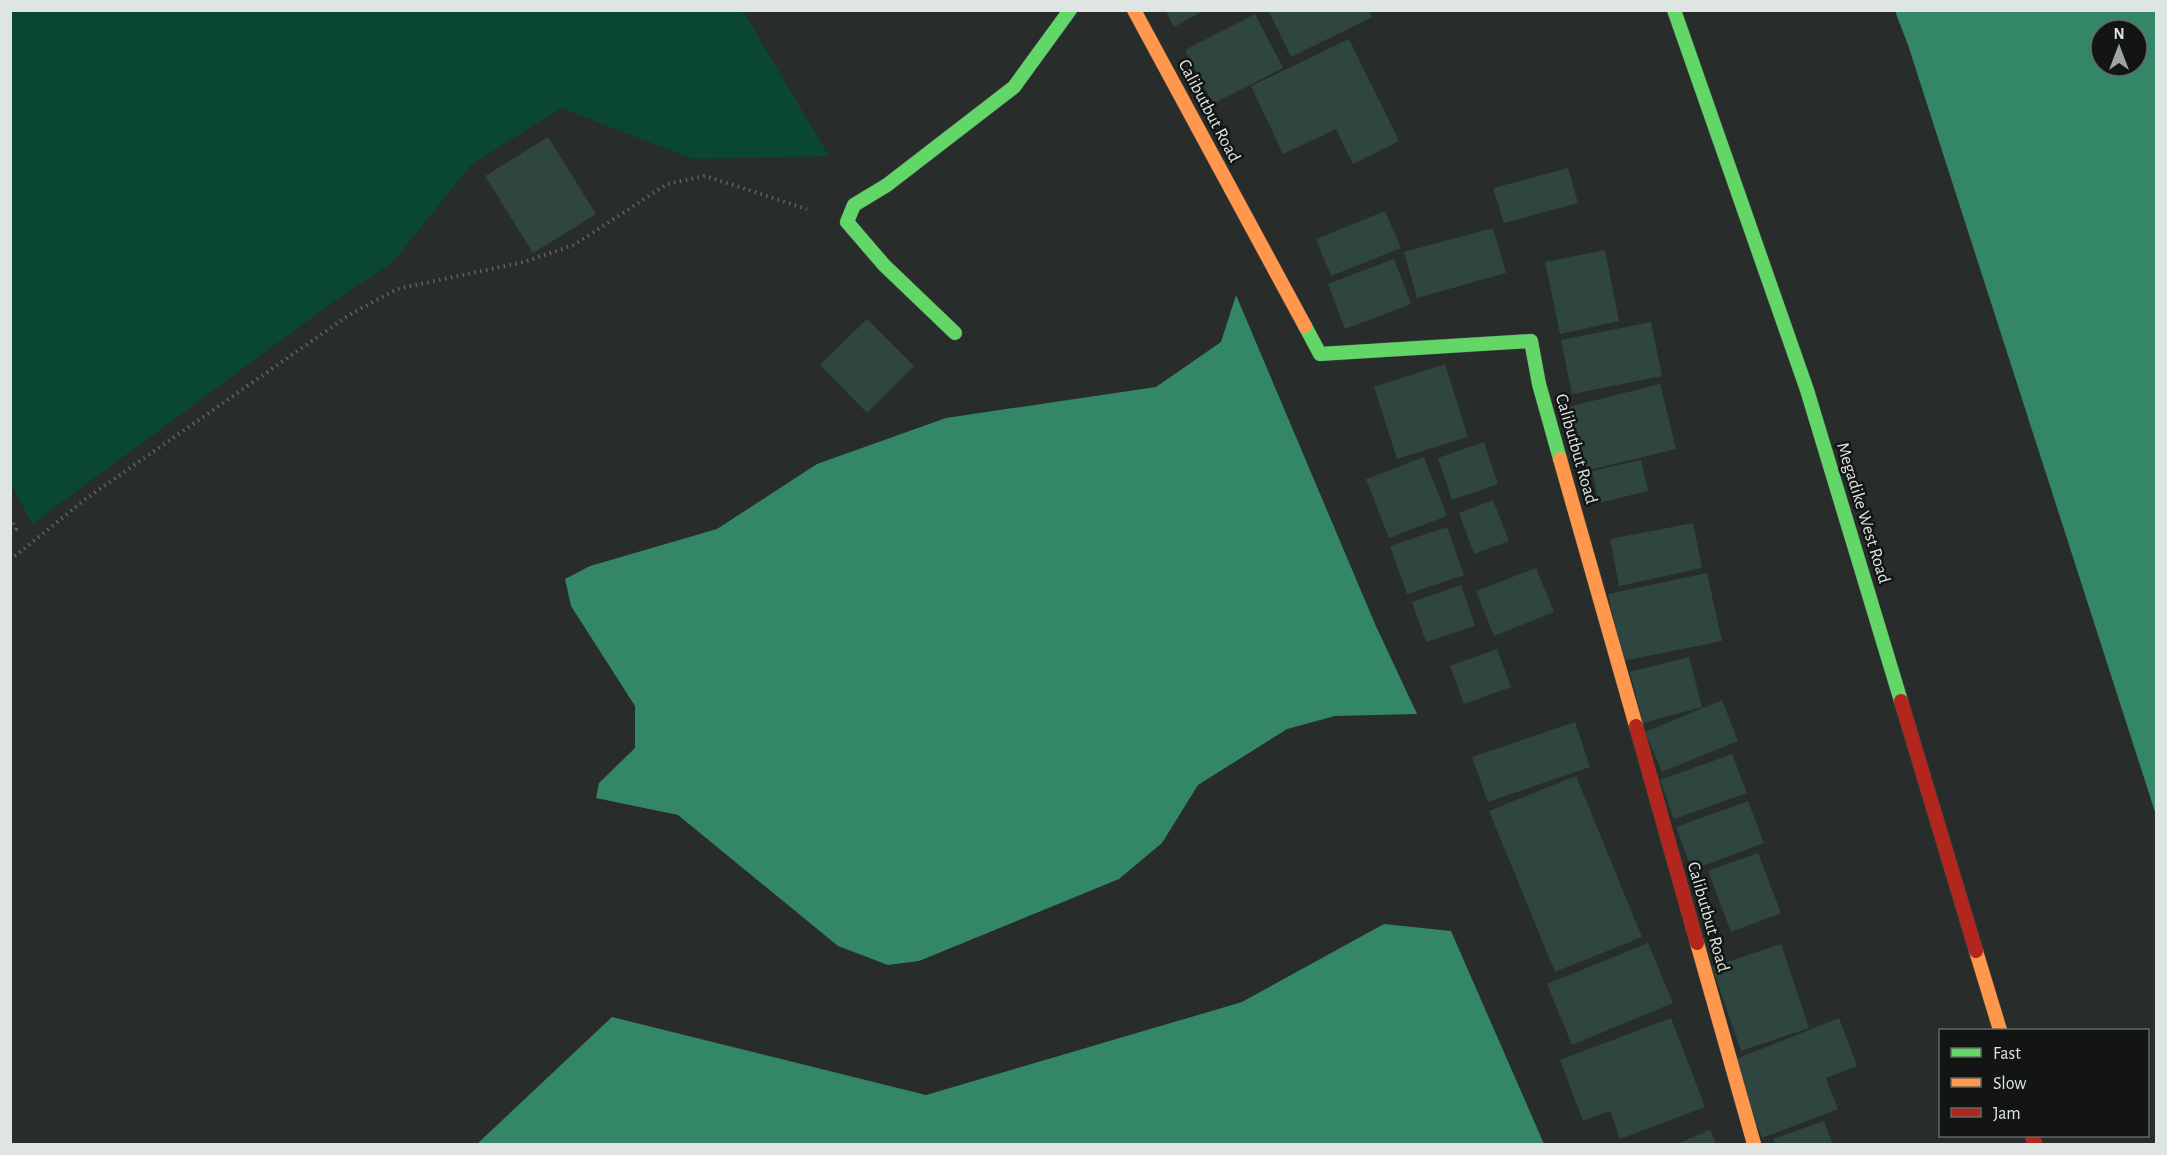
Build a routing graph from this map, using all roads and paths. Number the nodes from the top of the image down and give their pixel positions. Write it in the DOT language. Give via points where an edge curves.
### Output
graph roads {
  1 [pos="1070,10"];
  2 [pos="1134,10"];
  3 [pos="1674,10"];
  4 [pos="847,222"];
  5 [pos="954,333"];
  6 [pos="10,518"];
  7 [pos="10,533"];
  8 [pos="10,560"];
  9 [pos="2000,1029"];
  10 [pos="1754,1144"];
  1 -- 4 [label="street" via="1014,87 887,185 855,205"];
  2 -- 10 [label="street, Calibutbut Road" via="1320,354 1531,341 1539,384"];
  3 -- 9 [label="street, Megadike West Road" via="1807,390"];
  4 -- 5 [label="street" via="884,265"];
  4 -- 8 [label="path" via="705,176 666,184 574,245 524,262 397,289 350,315 107,484"];
  6 -- 7 [label="path" via="16,529"];
}
